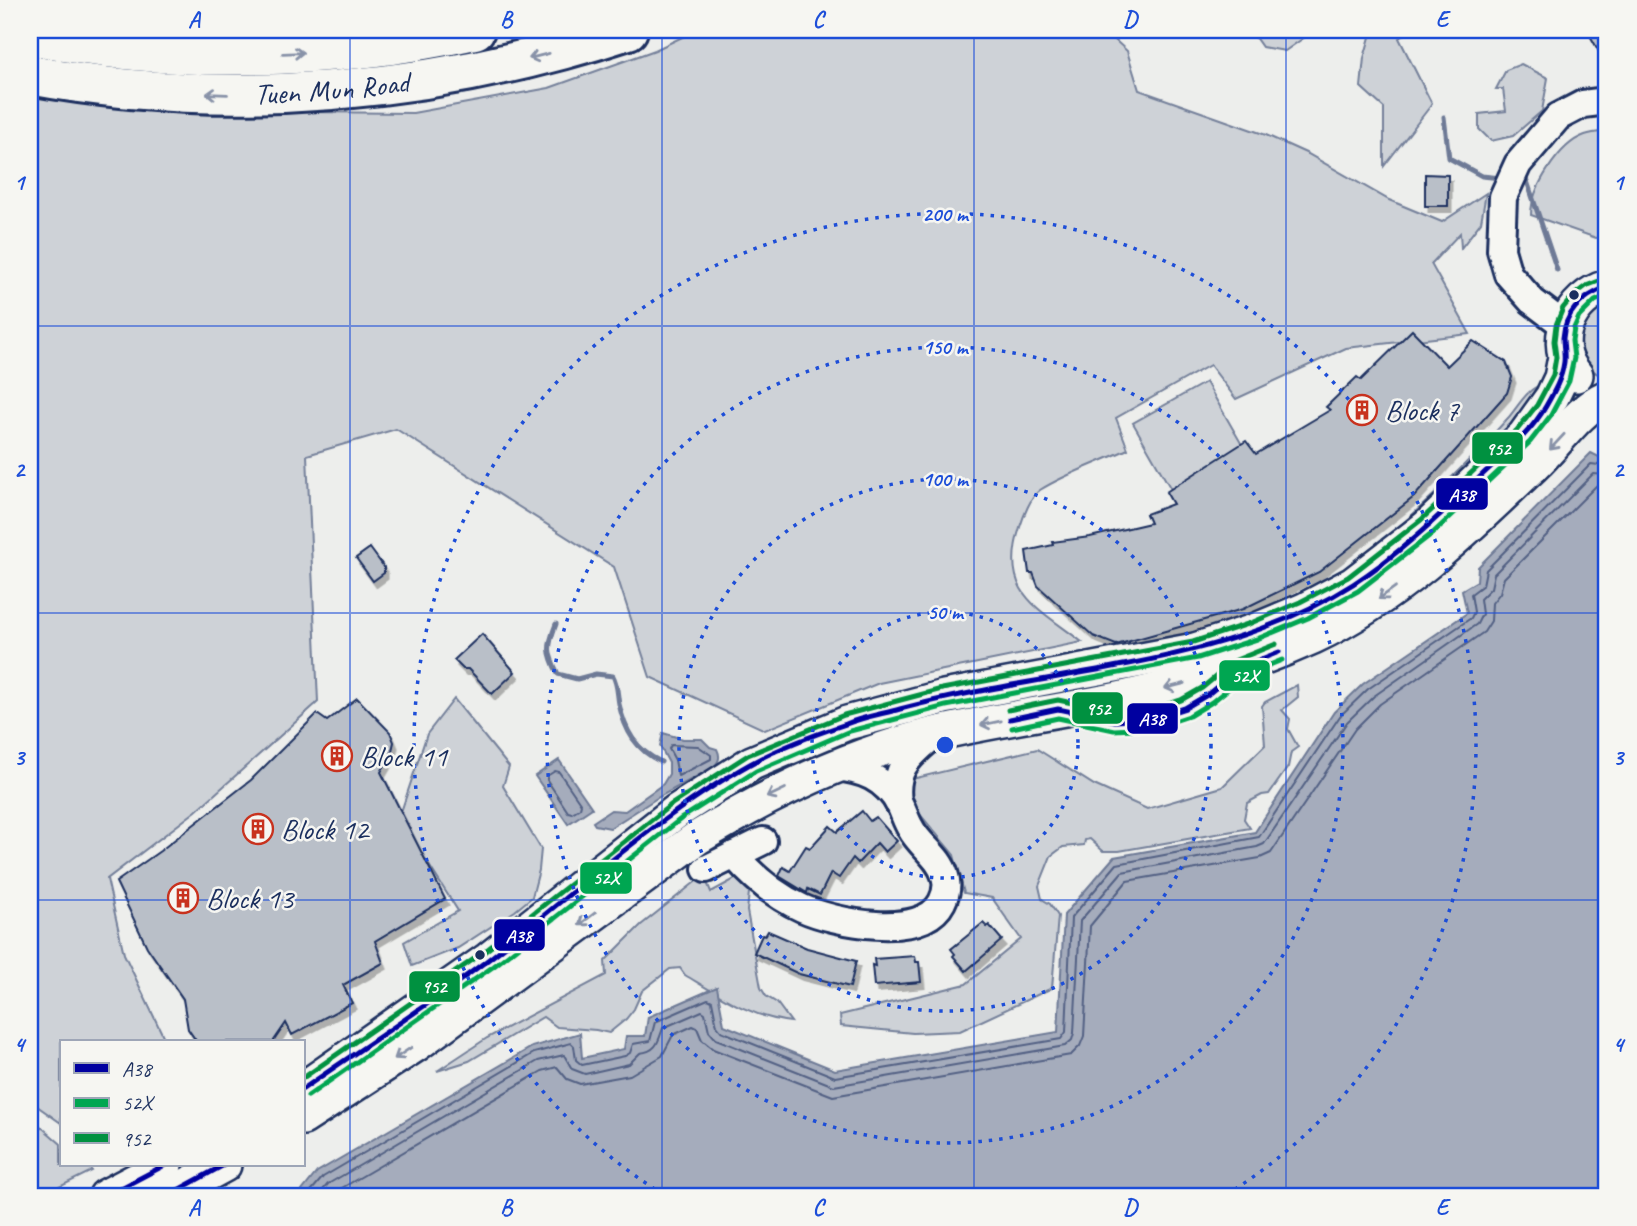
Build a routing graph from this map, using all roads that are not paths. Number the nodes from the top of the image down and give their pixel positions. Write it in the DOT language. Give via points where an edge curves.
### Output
graph roads {
  1 [pos="475,30"];
  2 [pos="628,30"];
  3 [pos="30,36"];
  4 [pos="30,75"];
  5 [pos="1607,101"];
  6 [pos="1607,287"];
  7 [pos="1565,341"];
  8 [pos="1607,395"];
  9 [pos="934,734"];
  10 [pos="834,766"];
  11 [pos="898,802"];
  12 [pos="763,841"];
  13 [pos="734,855"];
  14 [pos="706,869"];
  15 [pos="304,1088"];
  16 [pos="304,1117"];
  17 [pos="163,1166"];
  18 [pos="222,1166"];
  19 [pos="106,1196"];
  20 [pos="167,1196"];
  3 -- 1 [label="highway, Tuen Mun Road, one-way" via="135,50 253,54 372,46"];
  2 -- 4 [label="highway, Tuen Mun Road, one-way" via="490,68 348,89 181,93"];
  5 -- 7 [label="street" via="1583,104 1558,117 1518,164 1503,197 1501,250 1508,274"];
  6 -- 7 [label="main road" via="1580,301 1571,313"];
  7 -- 8 [label="main road" via="1572,371"];
  7 -- 15 [label="main road" via="1561,378 1524,436 1427,527 1353,584 1254,631 1195,650 943,697 847,723 752,763 677,811 489,959"];
  8 -- 9 [label="main road, one-way" via="1583,412 1537,462 1425,564 1373,603 1316,635 1203,679"];
  9 -- 10 [label="main road"];
  9 -- 11 [label="street" via="907,758 900,771"];
  10 -- 11 [label="street" via="870,774"];
  10 -- 16 [label="main road, one-way" via="697,838 418,1044"];
  11 -- 13 [label="street" via="947,883 939,908 916,922 867,924 818,914 779,895"];
  12 -- 13 [label="street"];
  13 -- 14 [label="street"];
  17 -- 19 [label="main road"];
  18 -- 20 [label="main road"];
}
